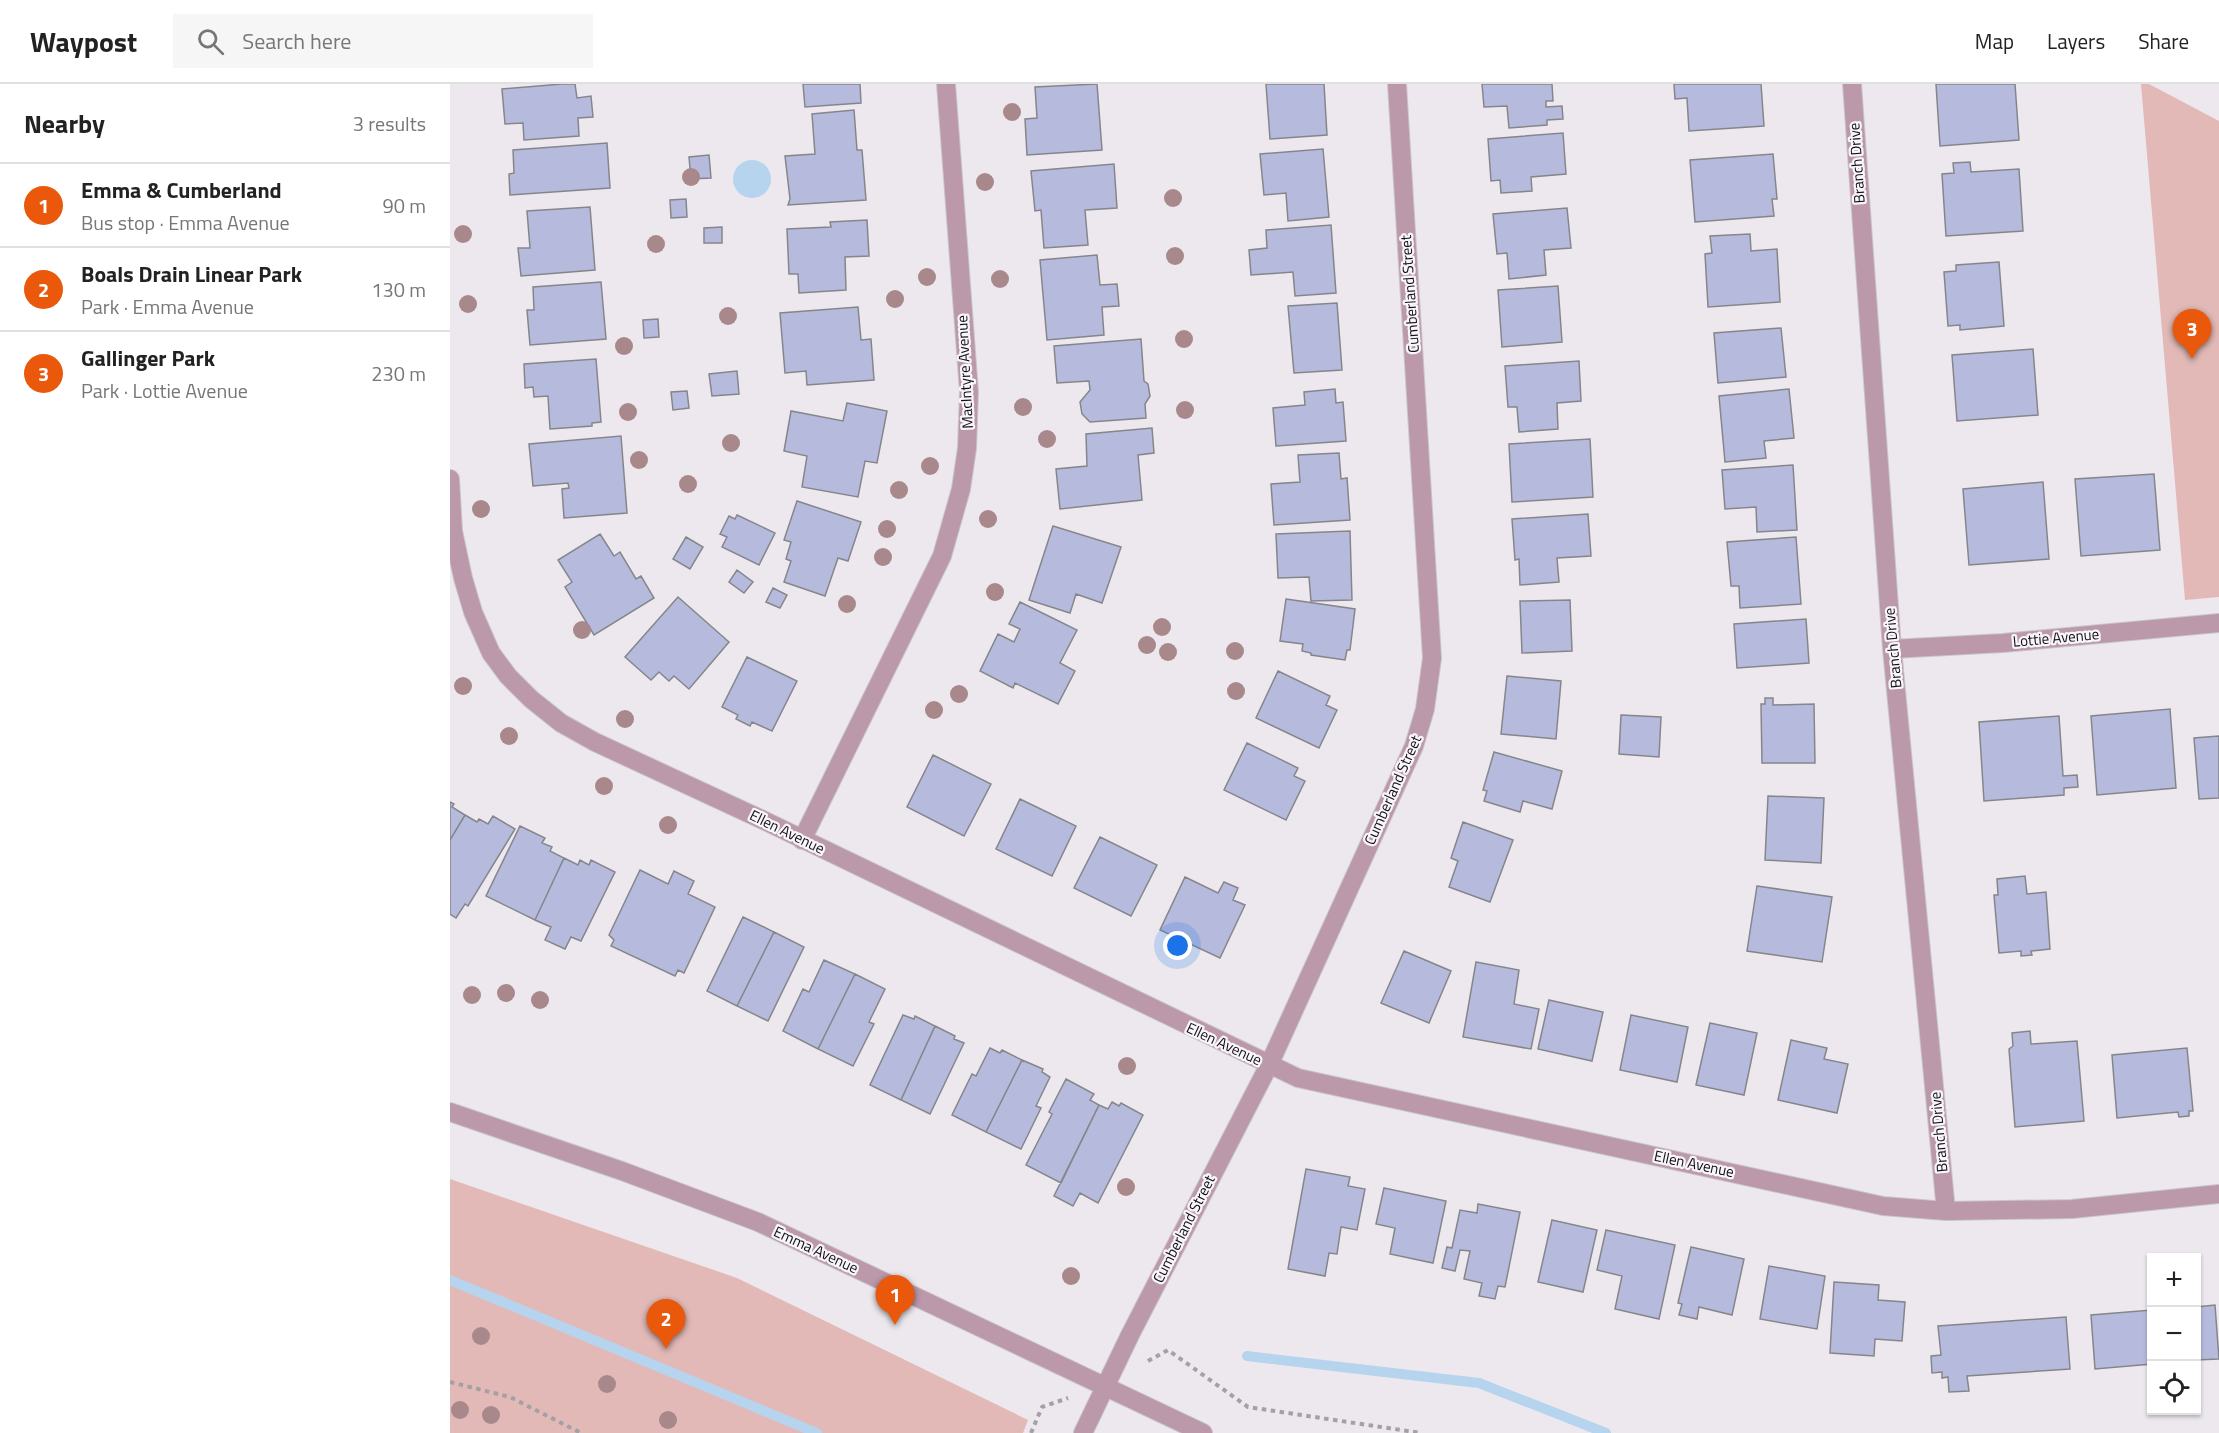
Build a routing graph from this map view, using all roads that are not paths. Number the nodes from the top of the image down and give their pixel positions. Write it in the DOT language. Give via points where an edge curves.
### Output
graph roads {
  1 [pos="946,84"];
  2 [pos="1397,84"];
  3 [pos="1852,84"];
  4 [pos="450,479"];
  5 [pos="2219,623"];
  6 [pos="1892,649"];
  7 [pos="802,840"];
  8 [pos="1269,1065"];
  9 [pos="450,1112"];
  10 [pos="2219,1194"];
  11 [pos="1946,1211"];
  12 [pos="1105,1386"];
  13 [pos="1083,1433"];
  14 [pos="1203,1433"];
  1 -- 7 [label="street, MacIntyre Avenue" via="969,392 968,448 961,489 942,556"];
  2 -- 8 [label="street, Cumberland Street" via="1432,658 1425,709 1414,746"];
  3 -- 6 [label="street, Branch Drive"];
  4 -- 7 [label="street, Ellen Avenue" via="453,531 467,597 491,653 508,676 561,723 584,736"];
  5 -- 6 [label="street, Lottie Avenue"];
  6 -- 11 [label="street, Branch Drive"];
  7 -- 8 [label="street, Ellen Avenue"];
  8 -- 11 [label="street, Ellen Avenue" via="1298,1078 1883,1206"];
  8 -- 12 [label="street, Cumberland Street"];
  9 -- 12 [label="street, Emma Avenue" via="758,1222"];
  10 -- 11 [label="street, Ellen Avenue" via="2072,1209"];
  12 -- 13 [label="street, Cumberland Street"];
  12 -- 14 [label="street, Emma Avenue"];
}
